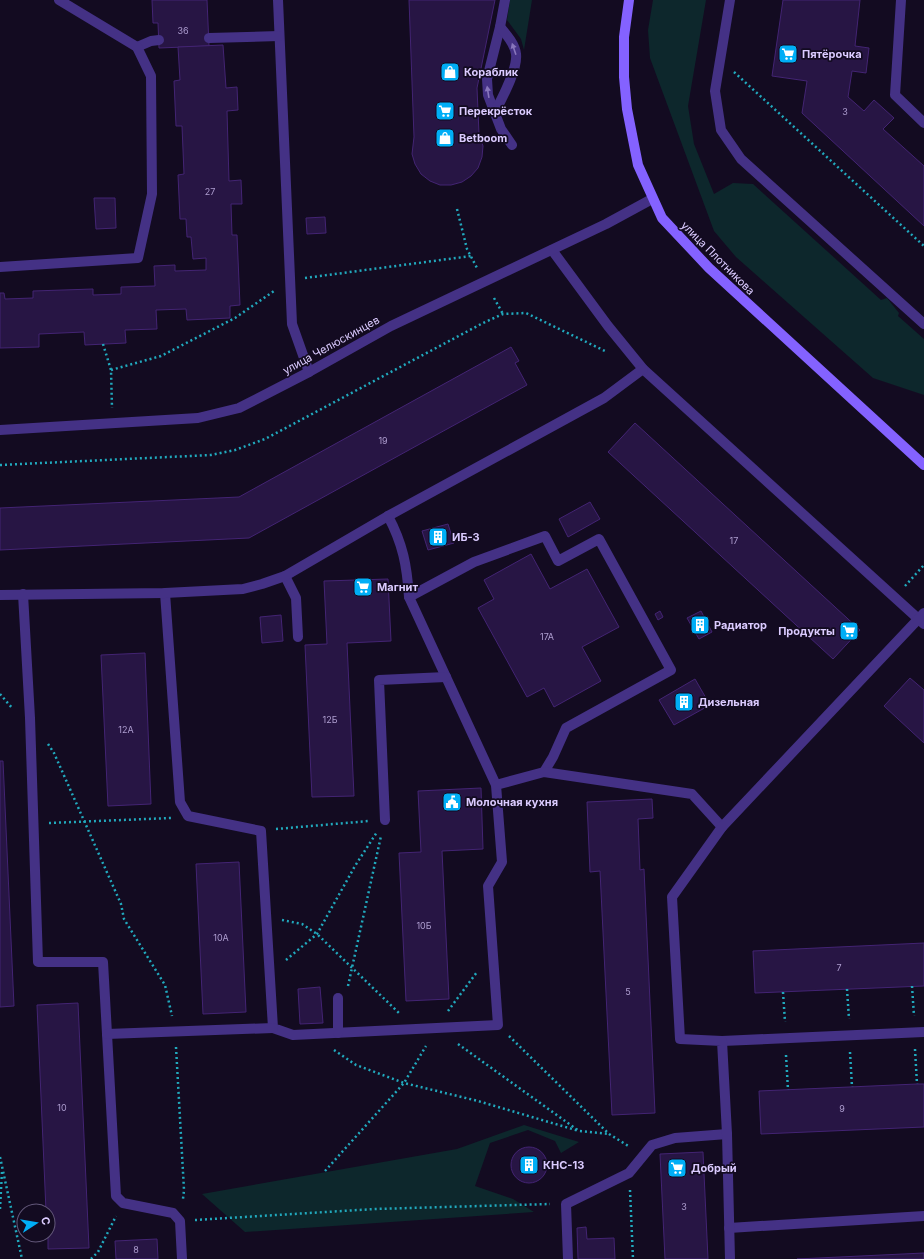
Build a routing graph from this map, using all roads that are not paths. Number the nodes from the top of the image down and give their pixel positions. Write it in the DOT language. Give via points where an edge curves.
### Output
graph roads {
  1 [pos="59,0"];
  2 [pos="278,0"];
  3 [pos="505,0"];
  4 [pos="629,0"];
  5 [pos="730,0"];
  6 [pos="901,0"];
  7 [pos="500,27"];
  8 [pos="279,36"];
  9 [pos="209,38"];
  10 [pos="159,40"];
  11 [pos="137,47"];
  12 [pos="495,112"];
  13 [pos="924,123"];
  14 [pos="512,145"];
  15 [pos="652,199"];
  16 [pos="552,250"];
  17 [pos="0,267"];
  18 [pos="924,324"];
  19 [pos="643,369"];
  20 [pos="310,372"];
  21 [pos="0,430"];
  22 [pos="924,465"];
  23 [pos="388,516"];
  24 [pos="285,576"];
  25 [pos="165,593"];
  26 [pos="23,594"];
  27 [pos="0,595"];
  28 [pos="409,597"];
  29 [pos="922,619"];
  30 [pos="298,637"];
  31 [pos="446,677"];
  32 [pos="544,772"];
  33 [pos="496,785"];
  34 [pos="385,820"];
  35 [pos="722,827"];
  36 [pos="338,998"];
  37 [pos="273,1028"];
  38 [pos="924,1032"];
  39 [pos="338,1033"];
  40 [pos="107,1034"];
  41 [pos="722,1041"];
  42 [pos="727,1134"];
  43 [pos="924,1216"];
  44 [pos="729,1228"];
  45 [pos="182,1259"];
  46 [pos="568,1259"];
  47 [pos="730,1259"];
  1 -- 11 [label="street"];
  2 -- 8 [label="street"];
  3 -- 7 [label="street"];
  4 -- 15 [label="main road, улица Плотникова" via="624,37 627,109 638,165"];
  5 -- 18 [label="street" via="715,91 721,130 741,158"];
  6 -- 13 [label="street" via="895,95"];
  12 -- 7 [label="street, one-way" via="488,95 487,79"];
  12 -- 7 [label="street, one-way" via="506,89 516,54 513,45"];
  8 -- 9 [label="street"];
  8 -- 20 [label="street" via="292,324"];
  10 -- 11 [label="street"];
  11 -- 17 [label="street" via="151,76 152,194 138,258"];
  12 -- 14 [label="street" via="501,129"];
  15 -- 16 [label="street, улица Челюскинцев"];
  15 -- 22 [label="main road, улица Плотникова" via="662,218 708,268"];
  16 -- 19 [label="street"];
  16 -- 20 [label="street, улица Челюскинцев" via="391,326"];
  19 -- 23 [label="street" via="604,398"];
  19 -- 29 [label="street" via="894,599"];
  20 -- 21 [label="street, улица Челюскинцев" via="239,408 198,418"];
  23 -- 24 [label="street"];
  23 -- 28 [label="street" via="399,536 407,565"];
  24 -- 25 [label="street" via="243,589"];
  24 -- 30 [label="street" via="296,598"];
  25 -- 26 [label="street"];
  25 -- 37 [label="street" via="180,802 188,816 261,831"];
  26 -- 27 [label="street"];
  26 -- 40 [label="street" via="38,962 103,962"];
  28 -- 31 [label="street"];
  28 -- 32 [label="street" via="474,562 545,536 558,561 599,539 671,670 566,728"];
  29 -- 35 [label="street"];
  31 -- 33 [label="street"];
  31 -- 34 [label="street" via="379,680"];
  32 -- 33 [label="street"];
  32 -- 35 [label="street" via="692,794"];
  33 -- 39 [label="street" via="502,862 488,886 498,1025"];
  35 -- 41 [label="street" via="672,897 680,1039"];
  36 -- 39 [label="street"];
  37 -- 39 [label="street" via="293,1035"];
  37 -- 40 [label="street"];
  38 -- 41 [label="street"];
  40 -- 45 [label="street" via="116,1196 123,1203 174,1213 180,1221"];
  41 -- 42 [label="street"];
  42 -- 44 [label="street"];
  42 -- 46 [label="street" via="675,1138 652,1145 629,1173 566,1204"];
  43 -- 44 [label="street"];
  44 -- 47 [label="street"];
}
